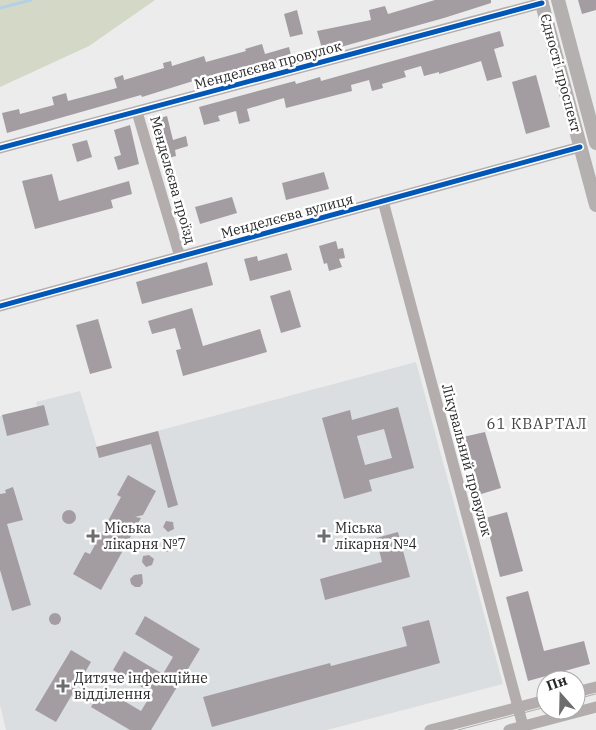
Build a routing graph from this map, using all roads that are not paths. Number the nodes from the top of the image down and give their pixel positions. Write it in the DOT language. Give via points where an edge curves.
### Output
graph roads {
  1 [pos="558,0"];
  2 [pos="542,2"];
  3 [pos="137,112"];
  4 [pos="596,143"];
  5 [pos="580,147"];
  6 [pos="0,148"];
  7 [pos="382,201"];
  8 [pos="596,205"];
  9 [pos="180,257"];
  10 [pos="0,306"];
  11 [pos="536,702"];
  12 [pos="518,707"];
  13 [pos="596,707"];
  14 [pos="523,726"];
  15 [pos="430,730"];
  16 [pos="509,730"];
  1 -- 4 [label="main road, Єдності проспект"];
  2 -- 3 [label="street, Менделєєва провулок"];
  2 -- 5 [label="main road, Єдності проспект"];
  3 -- 6 [label="street, Менделєєва провулок"];
  3 -- 9 [label="street, Менделєєва проїзд"];
  4 -- 5 [label="main road, Менделєєва вулиця"];
  5 -- 7 [label="street, Менделєєва вулиця"];
  5 -- 8 [label="main road, Єдності проспект"];
  7 -- 9 [label="street, Менделєєва вулиця"];
  7 -- 12 [label="street, Лікувальний провулок"];
  9 -- 10 [label="street, Менделєєва вулиця"];
  11 -- 12 [label="street"];
  12 -- 14 [label="street, Лікувальний провулок"];
  12 -- 15 [label="street"];
  13 -- 14 [label="street"];
  14 -- 16 [label="street"];
}
